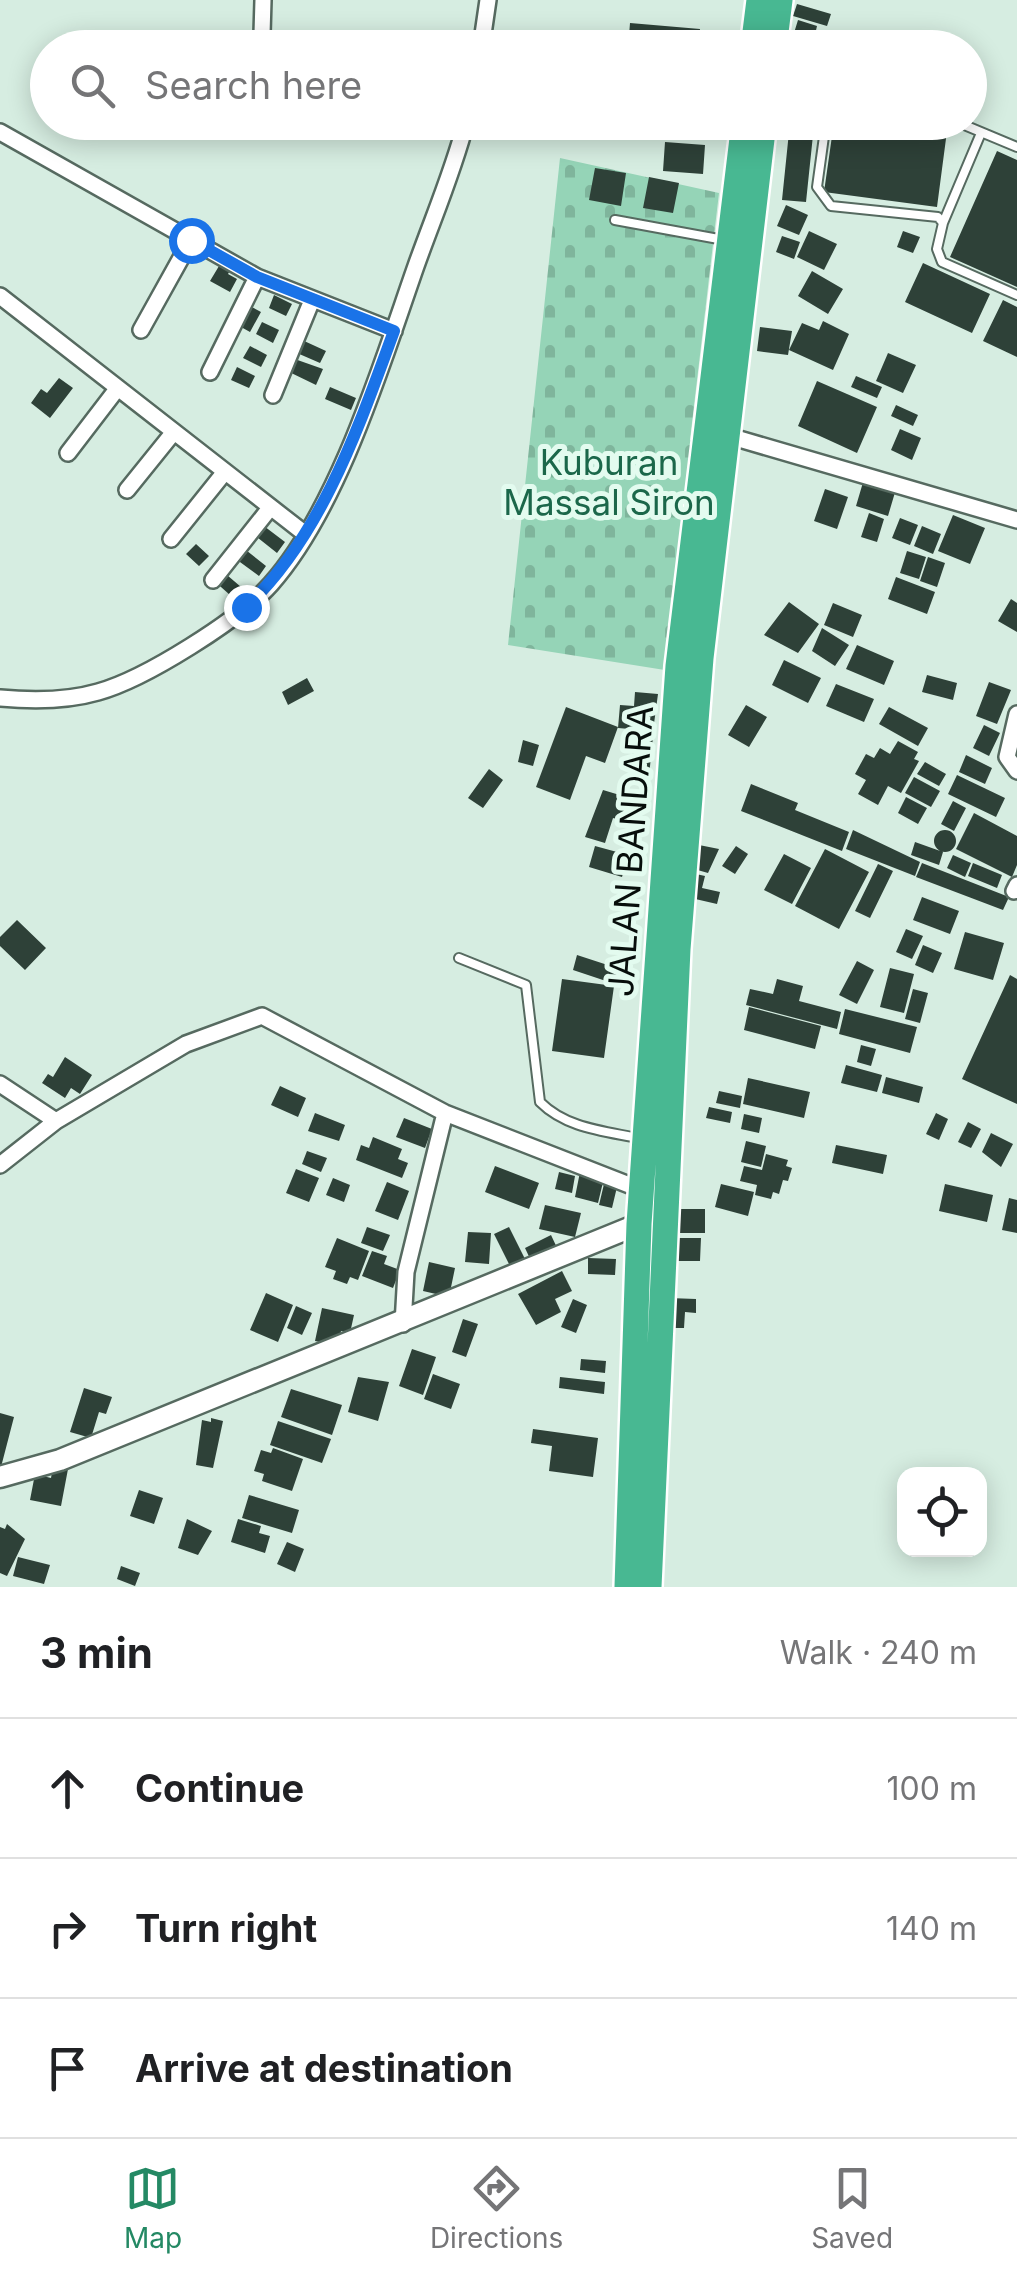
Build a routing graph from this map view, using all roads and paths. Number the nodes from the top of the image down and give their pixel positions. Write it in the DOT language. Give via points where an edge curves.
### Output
graph roads {
  1 [pos="263,0"];
  2 [pos="488,0"];
  3 [pos="759,0"];
  4 [pos="780,0"];
  5 [pos="262,30"];
  6 [pos="484,30"];
  7 [pos="755,30"];
  8 [pos="776,30"];
  9 [pos="0,132"];
  10 [pos="987,135"];
  11 [pos="460,140"];
  12 [pos="743,140"];
  13 [pos="760,140"];
  14 [pos="823,140"];
  15 [pos="978,140"];
  16 [pos="1017,147"];
  17 [pos="615,220"];
  18 [pos="942,224"];
  19 [pos="191,240"];
  20 [pos="738,242"];
  21 [pos="257,277"];
  22 [pos="1017,295"];
  23 [pos="0,296"];
  24 [pos="312,300"];
  25 [pos="141,330"];
  26 [pos="394,331"];
  27 [pos="210,372"];
  28 [pos="117,389"];
  29 [pos="273,395"];
  30 [pos="172,433"];
  31 [pos="729,436"];
  32 [pos="68,454"];
  33 [pos="224,473"];
  34 [pos="127,490"];
  35 [pos="270,508"];
  36 [pos="1017,520"];
  37 [pos="304,533"];
  38 [pos="171,539"];
  39 [pos="213,580"];
  40 [pos="0,698"];
  41 [pos="1017,714"];
  42 [pos="1017,771"];
  43 [pos="459,958"];
  44 [pos="0,1084"];
  45 [pos="659,1106"];
  46 [pos="445,1113"];
  47 [pos="56,1121"];
  48 [pos="646,1140"];
  49 [pos="0,1164"];
  50 [pos="642,1190"];
  51 [pos="640,1224"];
  52 [pos="402,1324"];
  53 [pos="648,1342"];
  54 [pos="0,1477"];
  55 [pos="627,1587"];
  56 [pos="649,1587"];
  1 -- 5 [label="street"];
  2 -- 6 [label="street"];
  3 -- 7 [label="highway"];
  4 -- 8 [label="highway"];
  9 -- 19 [label="street"];
  10 -- 16 [label="lane"];
  11 -- 26 [label="street"];
  12 -- 20 [label="highway, JALAN BANDARA"];
  13 -- 20 [label="highway, JALAN BANDARA"];
  14 -- 18 [label="lane" via="816,187 831,206 938,217"];
  15 -- 18 [label="lane"];
  17 -- 20 [label="lane"];
  18 -- 22 [label="lane" via="942,262"];
  19 -- 21 [label="street"];
  19 -- 25 [label="street"];
  20 -- 31 [label="highway, JALAN BANDARA"];
  20 -- 45 [label="highway, JALAN BANDARA" via="678,666"];
  21 -- 24 [label="street"];
  21 -- 27 [label="street"];
  23 -- 28 [label="street"];
  24 -- 26 [label="street"];
  24 -- 29 [label="street"];
  26 -- 37 [label="street" via="336,474"];
  28 -- 30 [label="street"];
  28 -- 32 [label="street"];
  30 -- 33 [label="street"];
  30 -- 34 [label="street"];
  31 -- 36 [label="street"];
  31 -- 45 [label="highway, JALAN BANDARA"];
  33 -- 35 [label="street"];
  33 -- 38 [label="street"];
  35 -- 37 [label="street"];
  35 -- 39 [label="street"];
  37 -- 40 [label="street" via="270,584 239,613 118,685 62,699"];
  41 -- 42 [label="street" via="1007,757"];
  43 -- 48 [label="lane" via="526,985 540,1102 553,1115"];
  44 -- 47 [label="street"];
  45 -- 48 [label="highway, JALAN BANDARA"];
  45 -- 53 [label="highway, JALAN BANDARA"];
  46 -- 47 [label="street" via="262,1016 186,1044"];
  46 -- 50 [label="street"];
  46 -- 52 [label="street" via="406,1272"];
  47 -- 49 [label="street"];
  48 -- 50 [label="highway, JALAN BANDARA"];
  50 -- 51 [label="highway, JALAN BANDARA"];
  51 -- 52 [label="street"];
  51 -- 53 [label="highway, JALAN BANDARA"];
  52 -- 54 [label="street" via="60,1460"];
  53 -- 55 [label="highway, JALAN BANDARA"];
  53 -- 56 [label="highway, JALAN BANDARA"];
}
